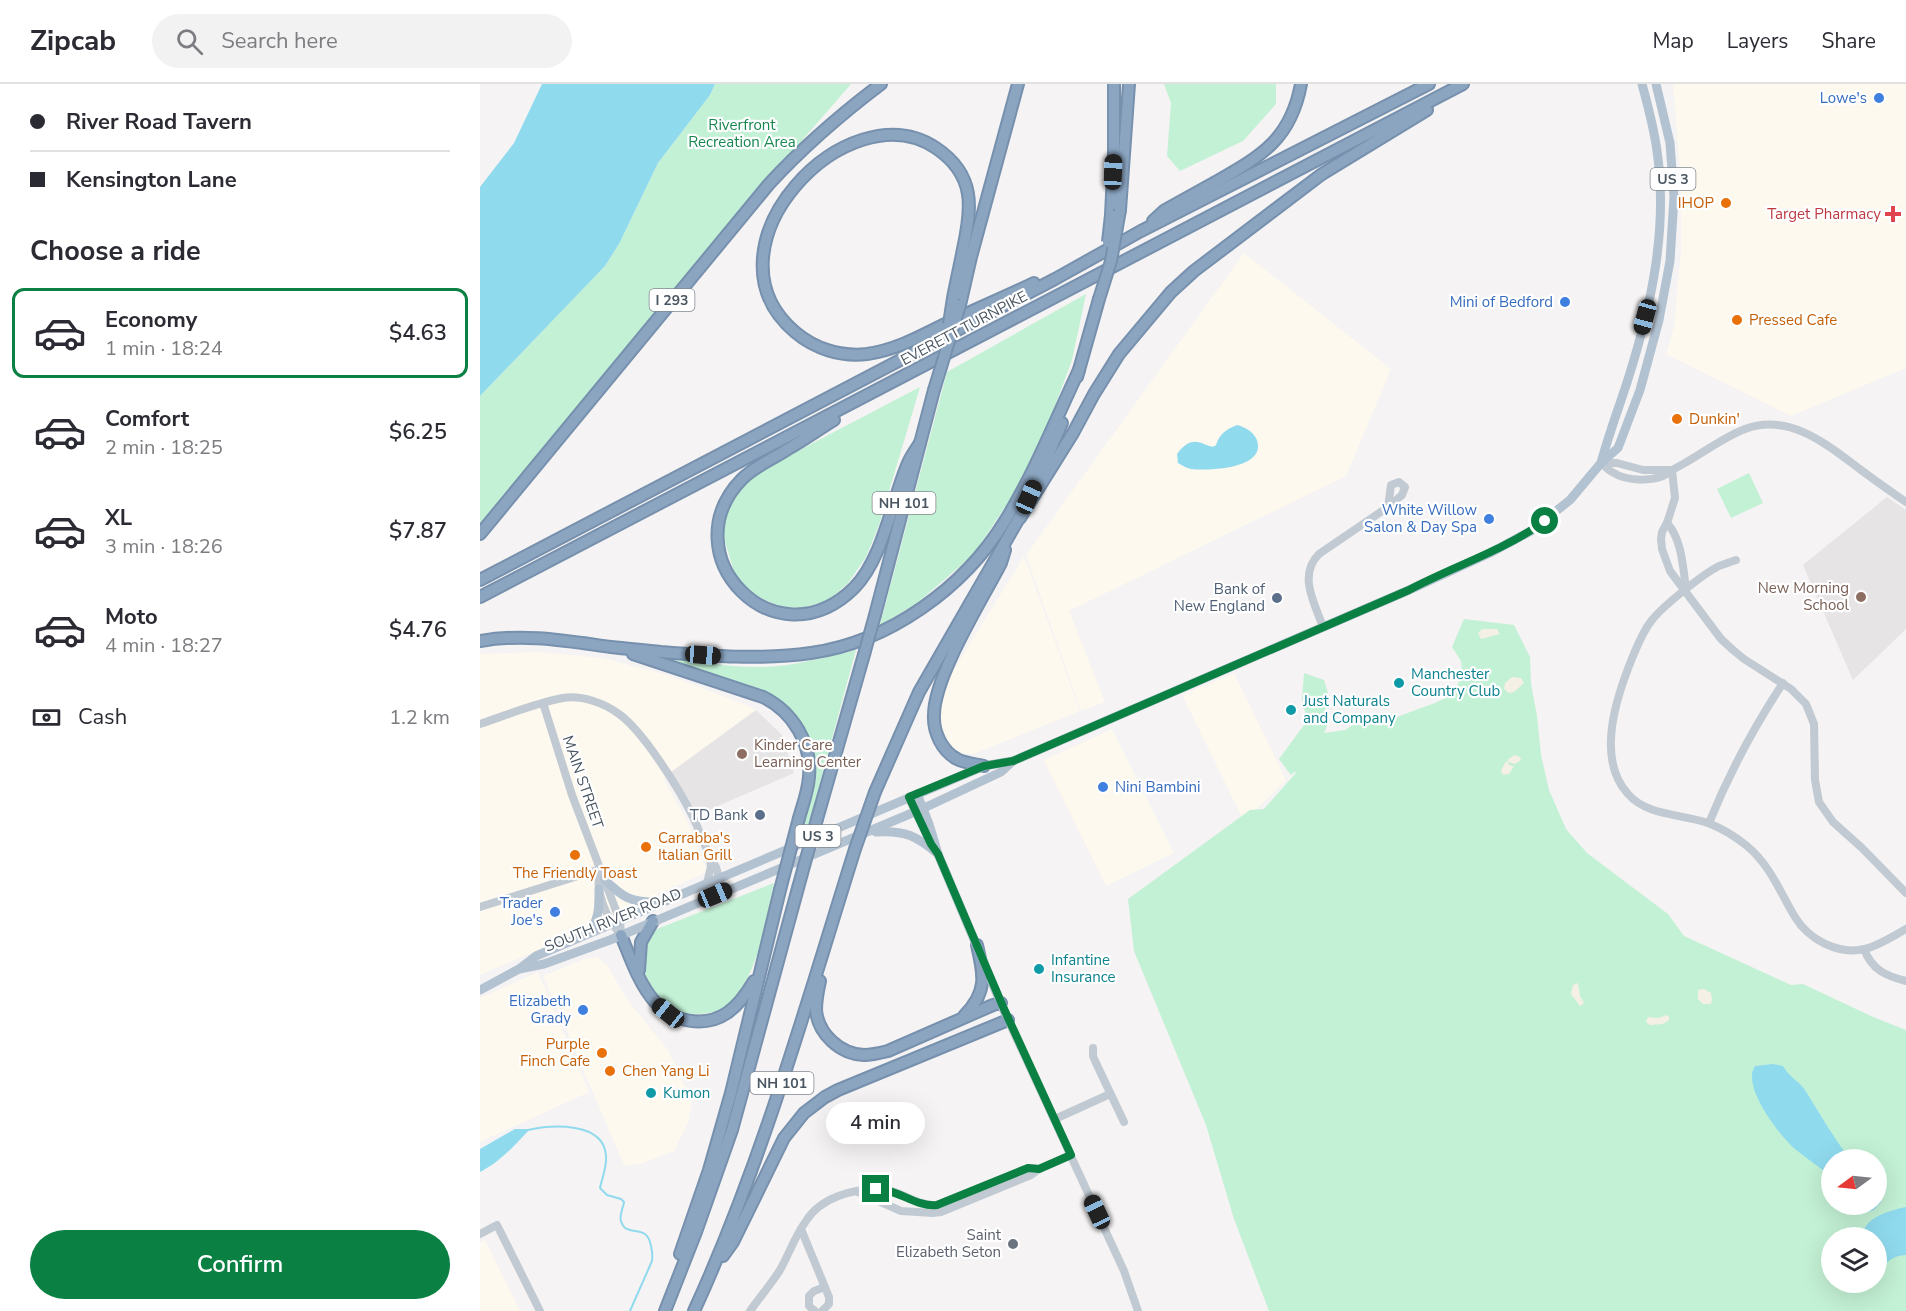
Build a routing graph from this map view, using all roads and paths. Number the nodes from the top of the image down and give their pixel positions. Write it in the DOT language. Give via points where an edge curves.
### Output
graph roads {
  1 [pos="881,84"];
  2 [pos="1018,84"];
  3 [pos="1114,84"];
  4 [pos="1130,84"];
  5 [pos="1301,84"];
  6 [pos="1428,84"];
  7 [pos="1462,84"];
  8 [pos="1470,84"];
  9 [pos="1642,84"];
  10 [pos="1656,84"];
  11 [pos="1115,213"];
  12 [pos="1141,231"];
  13 [pos="1089,261"];
  14 [pos="956,301"];
  15 [pos="1079,370"];
  16 [pos="892,382"];
  17 [pos="920,443"];
  18 [pos="1601,463"];
  19 [pos="1672,470"];
  20 [pos="1906,502"];
  21 [pos="1388,507"];
  22 [pos="1020,518"];
  23 [pos="1667,523"];
  24 [pos="480,534"];
  25 [pos="1008,537"];
  26 [pos="1736,560"];
  27 [pos="480,580"];
  28 [pos="1686,590"];
  29 [pos="480,597"];
  30 [pos="1323,627"];
  31 [pos="480,640"];
  32 [pos="612,647"];
  33 [pos="1783,683"];
  34 [pos="543,704"];
  35 [pos="480,724"];
  36 [pos="1013,761"];
  37 [pos="984,766"];
  38 [pos="913,796"];
  39 [pos="920,810"];
  40 [pos="1708,824"];
  41 [pos="867,832"];
  42 [pos="938,854"];
  43 [pos="710,857"];
  44 [pos="600,869"];
  45 [pos="719,878"];
  46 [pos="604,879"];
  47 [pos="707,883"];
  48 [pos="844,886"];
  49 [pos="599,889"];
  50 [pos="1906,894"];
  51 [pos="715,895"];
  52 [pos="663,902"];
  53 [pos="480,907"];
  54 [pos="653,921"];
  55 [pos="616,923"];
  56 [pos="1906,929"];
  57 [pos="621,935"];
  58 [pos="585,936"];
  59 [pos="977,945"];
  60 [pos="1864,949"];
  61 [pos="519,969"];
  62 [pos="760,970"];
  63 [pos="639,977"];
  64 [pos="1906,981"];
  65 [pos="481,988"];
  66 [pos="1001,1004"];
  67 [pos="1008,1020"];
  68 [pos="959,1022"];
  69 [pos="1093,1048"];
  70 [pos="1110,1094"];
  71 [pos="1055,1119"];
  72 [pos="1124,1122"];
  73 [pos="1071,1155"];
  74 [pos="1039,1169"];
  75 [pos="857,1191"];
  76 [pos="801,1229"];
  77 [pos="480,1234"];
  78 [pos="711,1274"];
  79 [pos="825,1287"];
  80 [pos="540,1310"];
  81 [pos="663,1311"];
  82 [pos="694,1311"];
  83 [pos="750,1311"];
  84 [pos="815,1311"];
  85 [pos="822,1311"];
  86 [pos="1138,1311"];
  1 -- 24 [label="highway, I 293" via="821,131 769,184"];
  2 -- 14 [label="highway, NH 101"];
  3 -- 11 [label="highway"];
  4 -- 11 [label="highway"];
  5 -- 12 [label="highway" via="1283,130 1259,156 1165,210"];
  6 -- 12 [label="highway, EVERETT TURNPIKE"];
  7 -- 16 [label="highway, EVERETT TURNPIKE"];
  8 -- 22 [label="highway" via="1322,174 1171,292 1119,354"];
  9 -- 18 [label="main road, SOUTH RIVER ROAD / US 3" via="1659,168 1661,215 1657,258 1632,368"];
  10 -- 18 [label="main road, SOUTH RIVER ROAD / US 3" via="1673,178 1668,276 1640,390 1618,448"];
  11 -- 15 [label="highway, bridge" via="1099,299"];
  12 -- 13 [label="highway, EVERETT TURNPIKE"];
  13 -- 14 [label="highway" via="1071,264 915,340 882,351 850,355 811,343 791,328 776,309 763,271 764,246 771,223 793,188 816,165 837,152 883,136 900,135 923,141 955,166 968,195 970,218"];
  13 -- 27 [label="highway, EVERETT TURNPIKE"];
  14 -- 17 [label="highway, NH 101, bridge" via="949,342"];
  15 -- 22 [label="highway, NH 101" via="1067,412"];
  15 -- 32 [label="highway" via="1028,480 988,546 957,579 904,619 874,635 812,653 720,656"];
  16 -- 17 [label="highway" via="742,479 722,514 718,538 723,563 734,584 759,605 782,613 815,612 844,597 856,586 873,558 909,460"];
  16 -- 29 [label="highway, EVERETT TURNPIKE"];
  17 -- 81 [label="highway, NH 101, bridge" via="732,1130"];
  18 -- 19 [label="street"];
  18 -- 30 [label="main road, SOUTH RIVER ROAD / US 3" via="1570,500 1532,531"];
  19 -- 20 [label="street" via="1738,432 1776,424 1825,444"];
  19 -- 23 [label="street" via="1675,498"];
  21 -- 30 [label="street" via="1311,561 1308,581"];
  22 -- 25 [label="highway, NH 101"];
  23 -- 28 [label="street" via="1682,560"];
  23 -- 28 [label="street" via="1661,535 1662,549 1670,571"];
  25 -- 37 [label="highway" via="1001,563 948,666 934,709 936,732 950,754"];
  25 -- 48 [label="highway, NH 101, bridge" via="919,692 875,792"];
  26 -- 28 [label="street" via="1710,572"];
  28 -- 33 [label="street" via="1721,639"];
  28 -- 40 [label="street" via="1656,616 1641,637 1618,698 1612,753 1618,779 1636,801"];
  30 -- 36 [label="main road, SOUTH RIVER ROAD / US 3"];
  31 -- 32 [label="highway" via="541,637"];
  32 -- 62 [label="highway, bridge" via="773,702 788,714 804,741 809,765 806,792"];
  33 -- 40 [label="street" via="1741,750"];
  33 -- 50 [label="street" via="1799,696 1811,714 1819,802"];
  34 -- 35 [label="street"];
  34 -- 43 [label="street" via="565,698 586,699 621,715 677,787"];
  34 -- 44 [label="street, MAIN STREET"];
  36 -- 37 [label="main road, SOUTH RIVER ROAD / US 3"];
  36 -- 39 [label="main road, SOUTH RIVER ROAD / US 3" via="1001,772"];
  37 -- 38 [label="main road, SOUTH RIVER ROAD / US 3"];
  38 -- 39 [label="main road"];
  38 -- 45 [label="main road, SOUTH RIVER ROAD / US 3"];
  39 -- 41 [label="main road, SOUTH RIVER ROAD / US 3"];
  39 -- 42 [label="main road"];
  40 -- 60 [label="street" via="1737,839 1762,862 1796,919 1810,934 1835,947"];
  41 -- 42 [label="main road" via="911,835"];
  41 -- 51 [label="main road, SOUTH RIVER ROAD / US 3"];
  42 -- 59 [label="main road"];
  43 -- 45 [label="street"];
  43 -- 47 [label="street"];
  44 -- 46 [label="street, MAIN STREET"];
  44 -- 49 [label="street, MAIN STREET"];
  44 -- 53 [label="street"];
  45 -- 47 [label="main road, SOUTH RIVER ROAD / US 3"];
  45 -- 51 [label="street"];
  46 -- 52 [label="main road" via="632,900"];
  46 -- 55 [label="street, MAIN STREET"];
  47 -- 52 [label="main road, SOUTH RIVER ROAD / US 3"];
  48 -- 68 [label="highway" via="818,992 816,1011 825,1036 844,1050 876,1054"];
  48 -- 78 [label="highway, NH 101" via="762,1144"];
  49 -- 55 [label="street, MAIN STREET"];
  49 -- 58 [label="main road" via="597,919"];
  51 -- 54 [label="main road, SOUTH RIVER ROAD / US 3"];
  52 -- 55 [label="main road, SOUTH RIVER ROAD / US 3"];
  54 -- 57 [label="main road, SOUTH RIVER ROAD / US 3"];
  54 -- 63 [label="highway" via="641,942"];
  55 -- 57 [label="street, MAIN STREET"];
  55 -- 58 [label="main road, SOUTH RIVER ROAD / US 3"];
  56 -- 60 [label="street"];
  57 -- 61 [label="main road, SOUTH RIVER ROAD / US 3" via="544,964"];
  57 -- 63 [label="highway"];
  58 -- 61 [label="main road, SOUTH RIVER ROAD / US 3" via="536,956"];
  59 -- 66 [label="main road"];
  59 -- 68 [label="highway" via="982,987 976,1002"];
  60 -- 64 [label="street" via="1878,970"];
  61 -- 65 [label="main road, SOUTH RIVER ROAD"];
  62 -- 63 [label="highway" via="739,1003 716,1019 704,1021 681,1019 668,1013 656,1004"];
  62 -- 81 [label="highway" via="710,1170"];
  66 -- 67 [label="main road"];
  66 -- 68 [label="highway"];
  67 -- 71 [label="street"];
  67 -- 78 [label="highway" via="852,1083 815,1104 784,1138 733,1242"];
  69 -- 70 [label="street"];
  70 -- 71 [label="street"];
  70 -- 72 [label="street"];
  71 -- 73 [label="street"];
  73 -- 74 [label="street"];
  73 -- 86 [label="street"];
  74 -- 75 [label="street" via="1028,1168 937,1205 888,1190"];
  74 -- 75 [label="street" via="933,1213 901,1211"];
  75 -- 76 [label="street" via="824,1203 810,1214"];
  76 -- 79 [label="street"];
  76 -- 83 [label="street" via="775,1277"];
  77 -- 80 [label="street" via="497,1225"];
  78 -- 82 [label="highway, NH 101"];
  79 -- 84 [label="street" via="809,1296 809,1306"];
  79 -- 85 [label="street" via="830,1301"];
}
